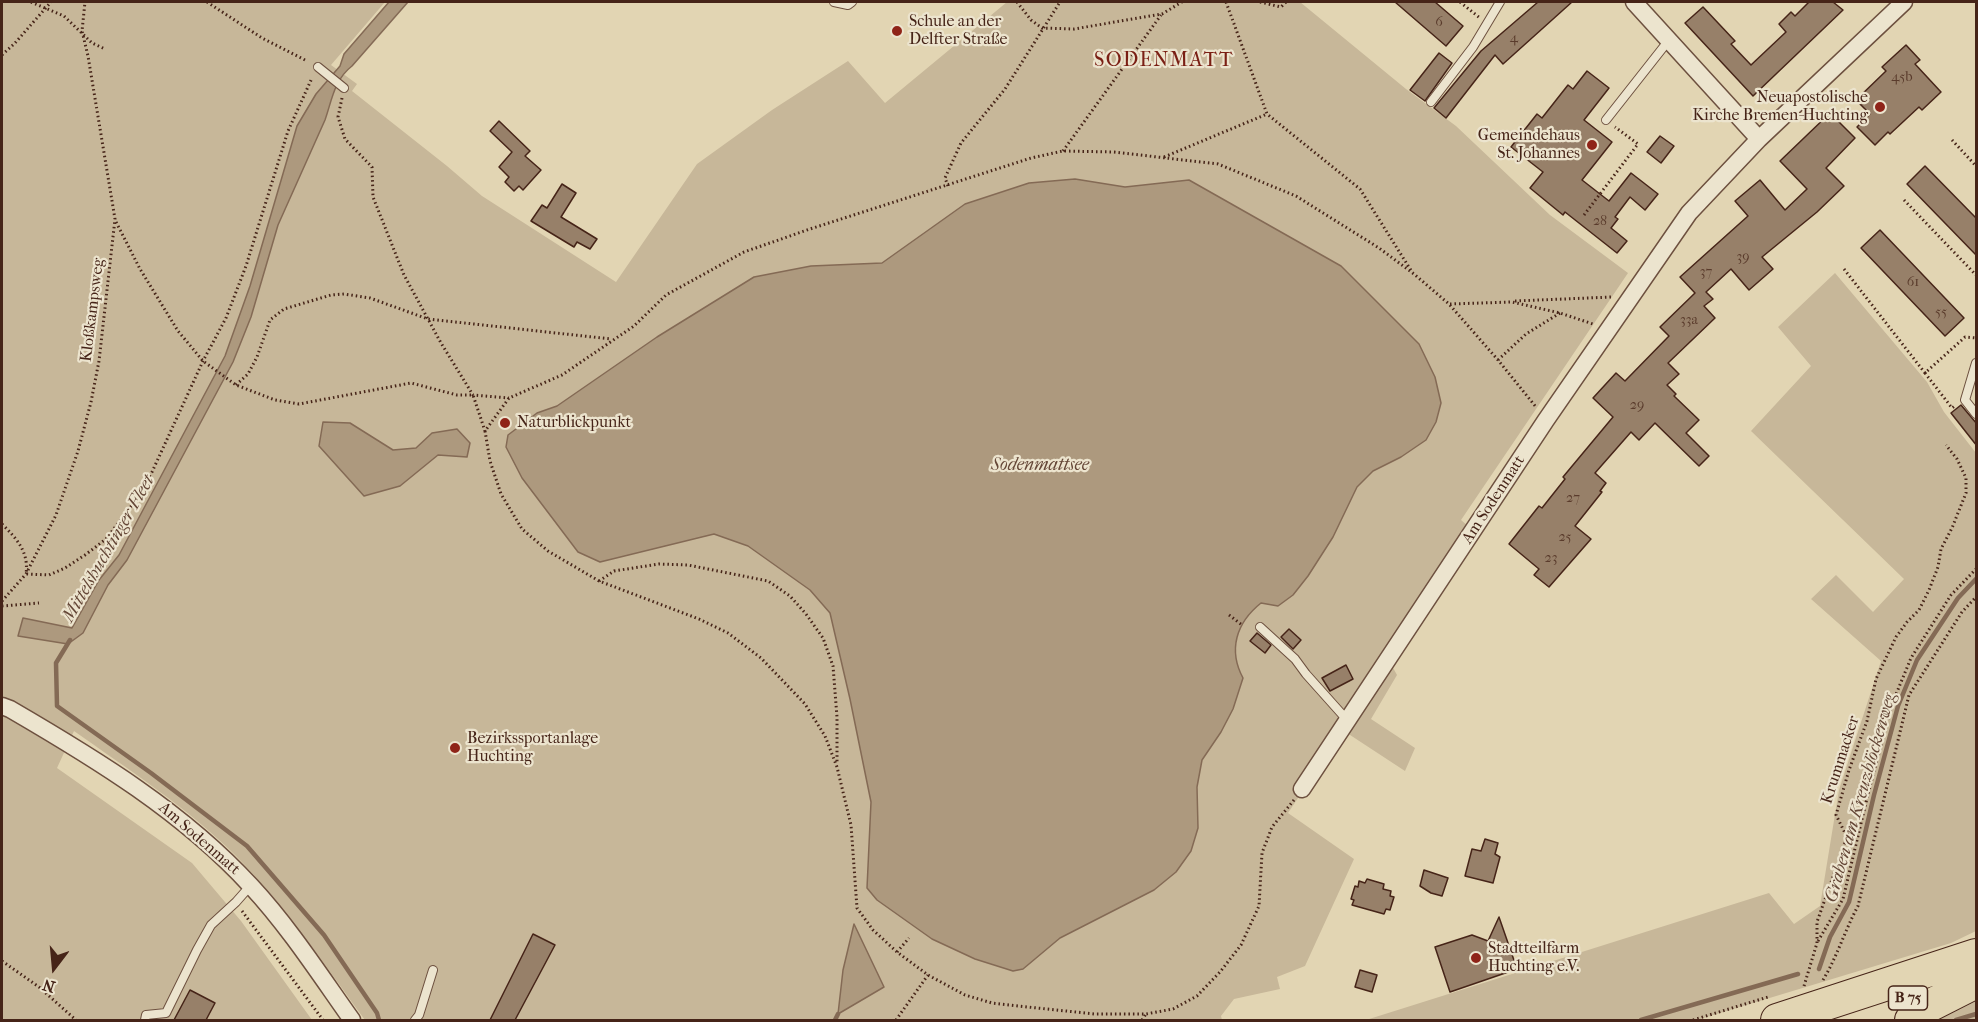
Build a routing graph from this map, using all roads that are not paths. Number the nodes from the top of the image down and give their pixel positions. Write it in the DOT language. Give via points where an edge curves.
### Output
graph roads {
  1 [pos="834,2"];
  2 [pos="852,2"];
  3 [pos="1500,2"];
  4 [pos="1904,2"];
  5 [pos="1639,3"];
  6 [pos="1669,40"];
  7 [pos="318,67"];
  8 [pos="345,88"];
  9 [pos="1431,102"];
  10 [pos="1606,120"];
  11 [pos="1759,139"];
  12 [pos="1977,363"];
  13 [pos="1977,414"];
  14 [pos="1260,627"];
  15 [pos="2,706"];
  16 [pos="1348,721"];
  17 [pos="1302,789"];
  18 [pos="251,885"];
  19 [pos="1977,940"];
  20 [pos="1977,955"];
  21 [pos="433,970"];
  22 [pos="1977,976"];
  23 [pos="1904,979"];
  24 [pos="1977,982"];
  25 [pos="1774,1008"];
  26 [pos="145,1020"];
  27 [pos="352,1020"];
  28 [pos="415,1020"];
  29 [pos="1839,1020"];
  30 [pos="1911,1020"];
  1 -- 2 [label="lane"];
  3 -- 9 [label="lane" via="1473,47"];
  4 -- 11 [label="street, Am Sodenmatt"];
  5 -- 6 [label="street"];
  6 -- 10 [label="lane"];
  6 -- 11 [label="street"];
  7 -- 8 [label="lane"];
  11 -- 16 [label="street, Am Sodenmatt" via="1689,213 1546,420"];
  12 -- 13 [label="lane" via="1965,400"];
  14 -- 16 [label="lane" via="1296,659"];
  15 -- 18 [label="street, Am Sodenmatt" via="92,757 162,806"];
  16 -- 17 [label="street, Am Sodenmatt"];
  18 -- 26 [label="lane" via="212,925 166,1013 146,1015"];
  18 -- 27 [label="street, Am Sodenmatt"];
  19 -- 23 [label="highway"];
  20 -- 23 [label="highway, B 75"];
  21 -- 28 [label="lane"];
  22 -- 29 [label="highway, B 75"];
  23 -- 25 [label="highway, B 75"];
  24 -- 30 [label="highway" via="1917,1012"];
}
